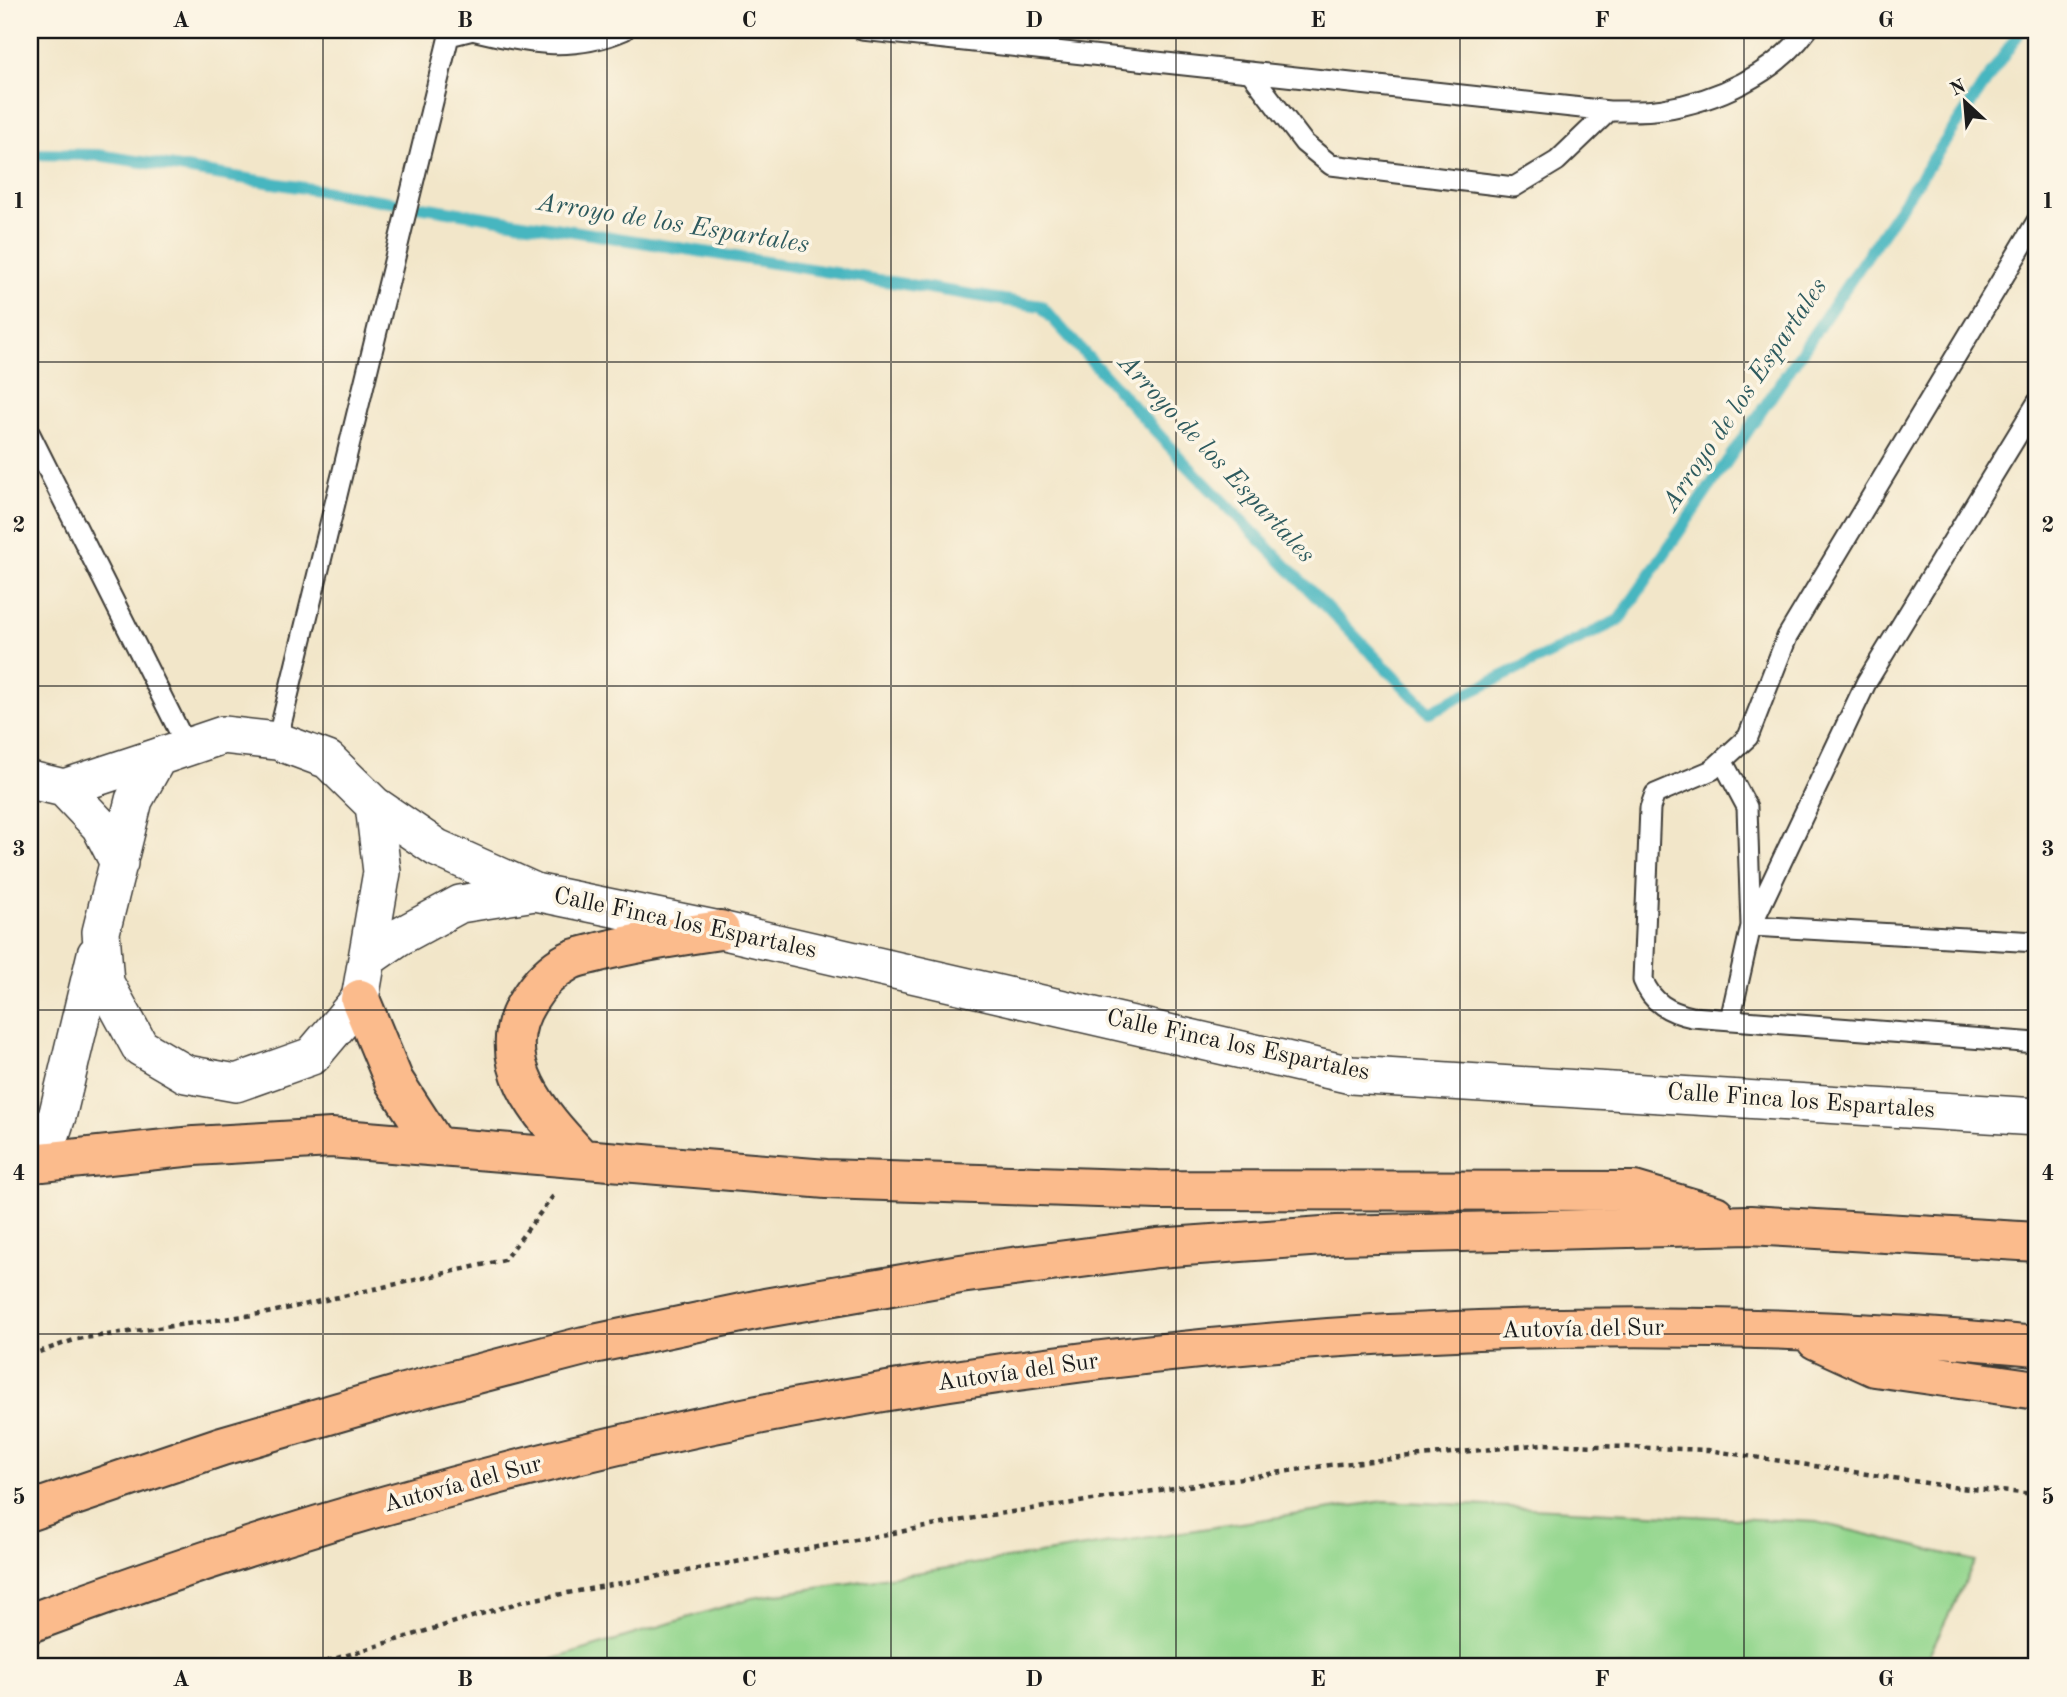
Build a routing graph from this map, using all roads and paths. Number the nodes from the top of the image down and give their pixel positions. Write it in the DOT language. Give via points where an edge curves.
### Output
graph roads {
  1 [pos="473,30"];
  2 [pos="624,30"];
  3 [pos="862,30"];
  4 [pos="1807,30"];
  5 [pos="1250,72"];
  6 [pos="1609,111"];
  7 [pos="2037,220"];
  8 [pos="2037,403"];
  9 [pos="30,434"];
  10 [pos="278,741"];
  11 [pos="173,752"];
  12 [pos="1723,762"];
  13 [pos="47,784"];
  14 [pos="374,805"];
  15 [pos="119,863"];
  16 [pos="535,892"];
  17 [pos="1751,926"];
  18 [pos="720,930"];
  19 [pos="101,932"];
  20 [pos="2037,942"];
  21 [pos="368,958"];
  22 [pos="360,999"];
  23 [pos="1730,1020"];
  24 [pos="2037,1043"];
  25 [pos="2037,1117"];
  26 [pos="436,1146"];
  27 [pos="581,1158"];
  28 [pos="36,1164"];
  29 [pos="1750,1225"];
  30 [pos="2037,1242"];
  31 [pos="1798,1332"];
  32 [pos="2037,1346"];
  33 [pos="30,1355"];
  34 [pos="2037,1390"];
  35 [pos="2037,1494"];
  36 [pos="30,1511"];
  37 [pos="30,1622"];
  38 [pos="308,1667"];
  1 -- 2 [label="lane" via="536,45 598,42"];
  1 -- 10 [label="lane" via="449,36"];
  3 -- 5 [label="lane"];
  4 -- 6 [label="lane" via="1763,71 1724,92 1661,110"];
  5 -- 6 [label="lane"];
  5 -- 6 [label="lane" via="1304,144 1331,165 1514,187 1557,161"];
  7 -- 12 [label="lane" via="1787,636 1748,737"];
  8 -- 17 [label="lane" via="1866,683"];
  9 -- 11 [label="lane"];
  10 -- 11 [label="street, Calle Finca los Espartales" via="223,735"];
  10 -- 14 [label="street, Calle Finca los Espartales" via="328,760"];
  11 -- 13 [label="street, Calle Finca los Espartales"];
  11 -- 15 [label="street" via="134,800"];
  12 -- 17 [label="lane" via="1747,807"];
  12 -- 23 [label="lane" via="1655,794 1650,808 1643,980 1649,995 1678,1014"];
  13 -- 15 [label="street" via="100,826"];
  14 -- 16 [label="street, Calle Finca los Espartales" via="437,848"];
  14 -- 21 [label="street" via="382,872"];
  15 -- 19 [label="street"];
  16 -- 18 [label="street, Calle Finca los Espartales"];
  16 -- 21 [label="street, Calle Finca los Espartales" via="460,905"];
  17 -- 20 [label="lane"];
  17 -- 23 [label="lane"];
  18 -- 25 [label="street, Calle Finca los Espartales" via="1351,1075"];
  18 -- 27 [label="highway" via="638,942 570,960 541,981 519,1016 513,1049 522,1083"];
  19 -- 22 [label="street" via="106,983 140,1046 186,1074 236,1083 312,1056"];
  19 -- 28 [label="street" via="82,1021"];
  21 -- 22 [label="street"];
  22 -- 26 [label="highway" via="394,1080"];
  23 -- 24 [label="lane"];
  26 -- 27 [label="highway"];
  26 -- 28 [label="highway" via="331,1138 194,1146"];
  27 -- 29 [label="highway" via="827,1179 1158,1190 1634,1191"];
  27 -- 33 [label="path" via="504,1260 267,1313 77,1339"];
  29 -- 30 [label="highway"];
  29 -- 36 [label="highway" via="1337,1236 1157,1248 960,1274 584,1346 222,1446"];
  31 -- 32 [label="highway, Autovía del Sur"];
  31 -- 34 [label="highway" via="1875,1367"];
  31 -- 37 [label="highway, Autovía del Sur" via="1657,1328 1491,1331 1253,1344 1057,1365 786,1409 494,1475 308,1526"];
  35 -- 38 [label="path" via="1959,1488 1708,1450 1544,1444 1330,1465 991,1515 524,1601"];
}
